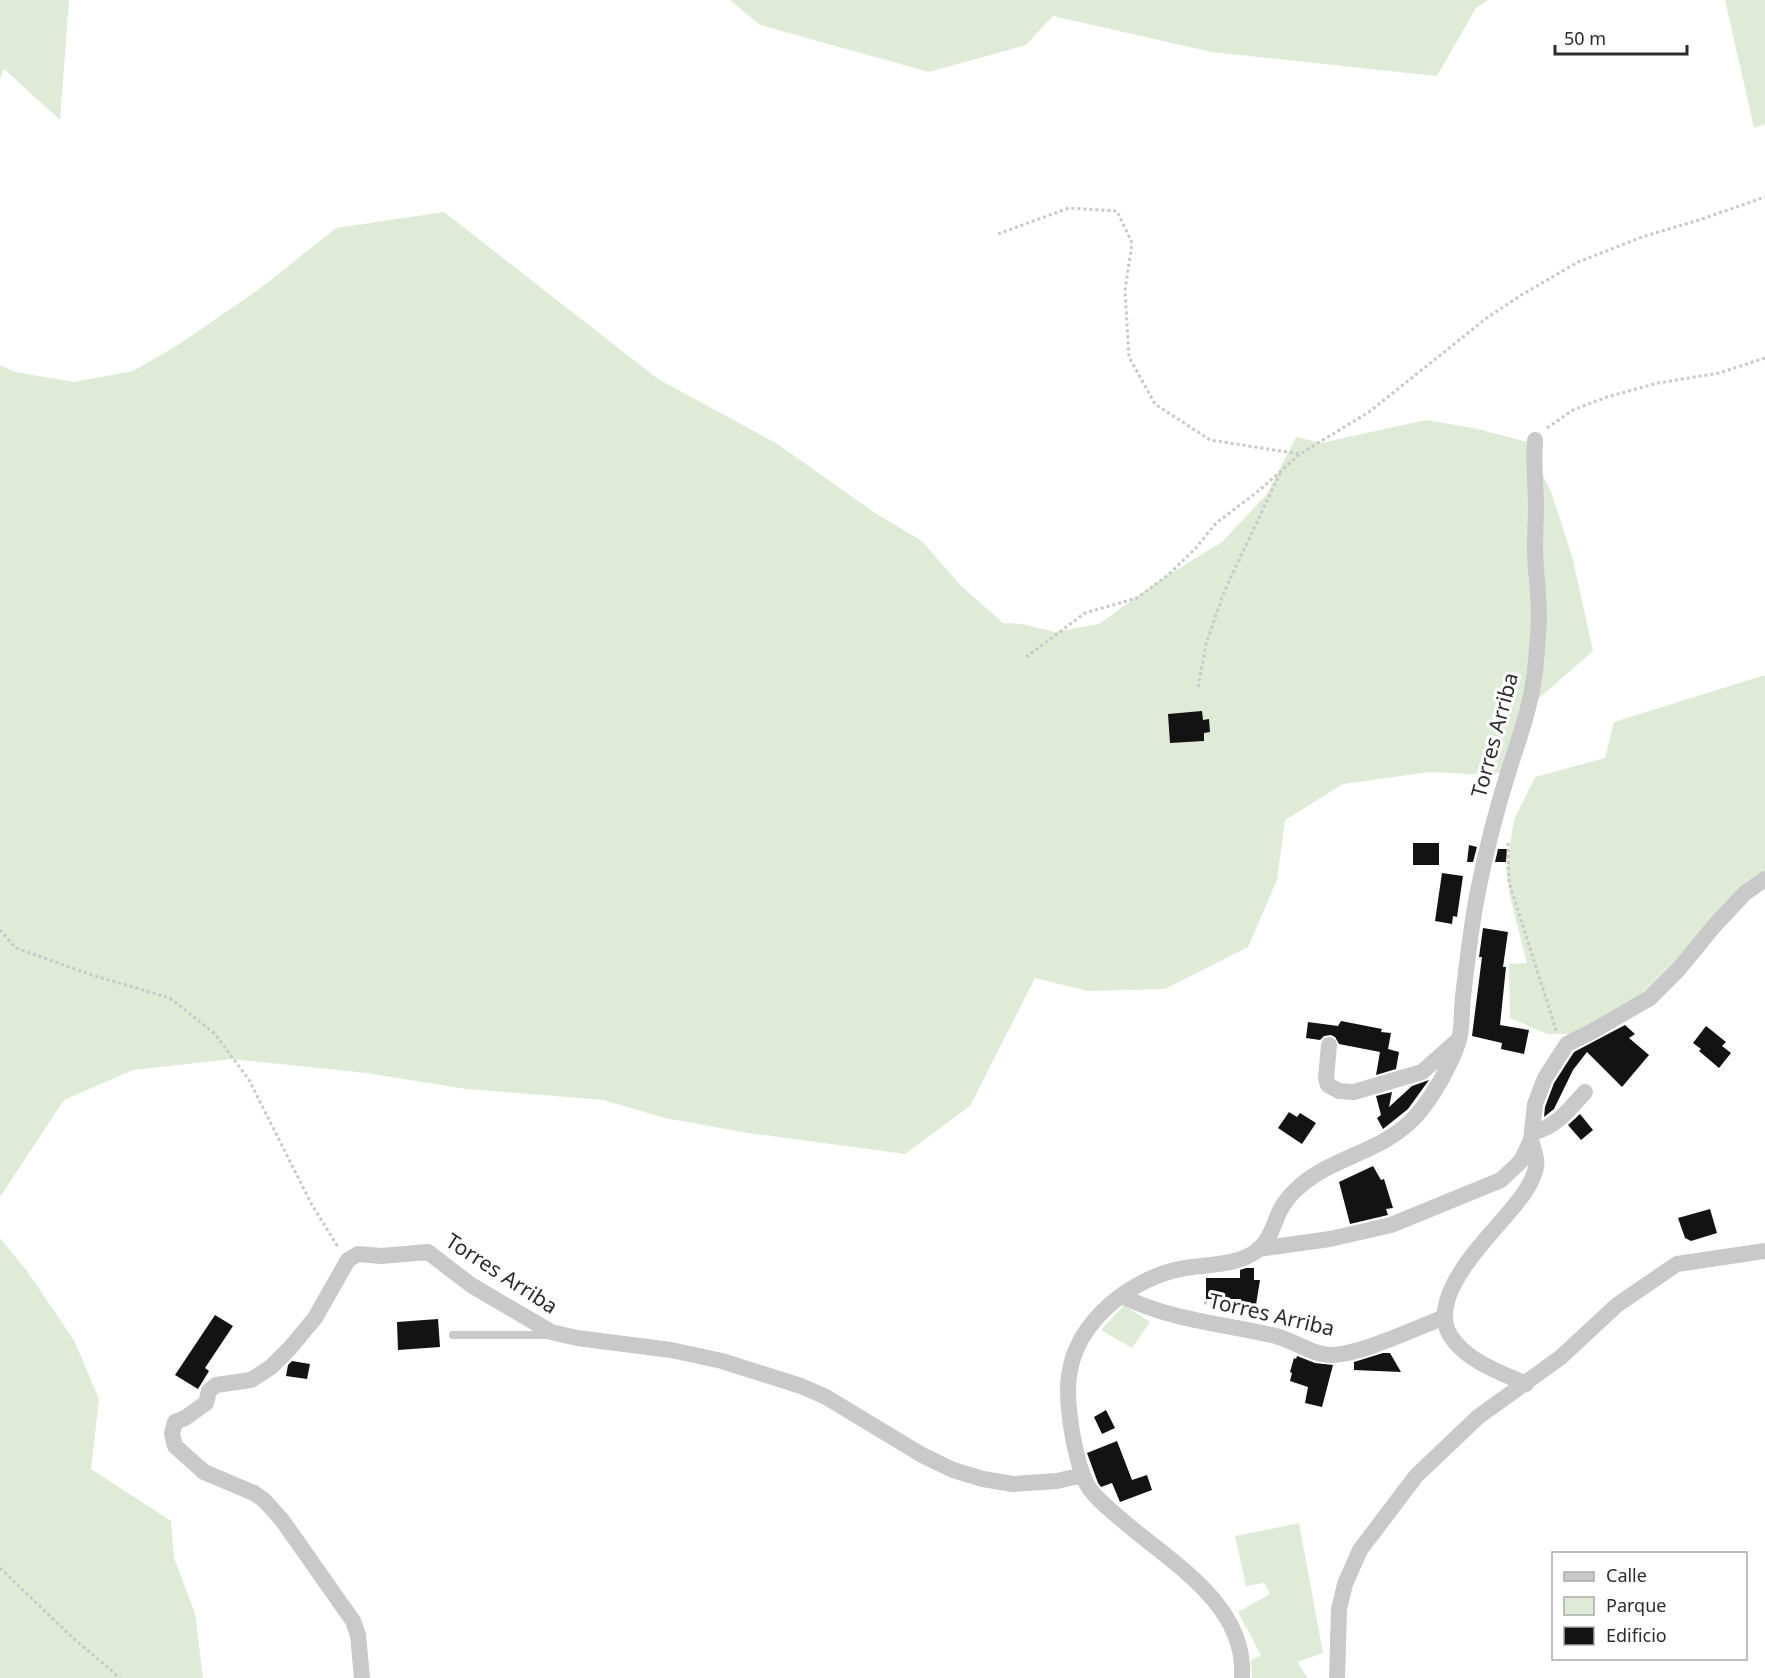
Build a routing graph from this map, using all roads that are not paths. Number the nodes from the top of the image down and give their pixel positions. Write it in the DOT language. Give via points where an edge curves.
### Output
graph roads {
  1 [pos="1535,440"];
  2 [pos="1765,879"];
  3 [pos="1460,1039"];
  4 [pos="1329,1045"];
  5 [pos="1585,1092"];
  6 [pos="1531,1136"];
  7 [pos="1258,1250"];
  8 [pos="1765,1251"];
  9 [pos="1122,1296"];
  10 [pos="1445,1317"];
  11 [pos="453,1335"];
  12 [pos="562,1335"];
  13 [pos="1526,1384"];
  14 [pos="1083,1475"];
  15 [pos="362,1678"];
  16 [pos="1242,1678"];
  17 [pos="1337,1678"];
  1 -- 3 [label="street, Torres Arriba" via="1539,617 1536,667 1530,706 1500,801 1478,891 1469,940"];
  2 -- 6 [label="street, Torres Arriba" via="1745,893 1650,998 1567,1044 1545,1078 1535,1104"];
  3 -- 4 [label="street" via="1422,1072 1354,1092 1340,1091 1328,1084"];
  3 -- 7 [label="street, Torres Arriba" via="1446,1072 1418,1114 1400,1132 1372,1149 1301,1185 1282,1206 1274,1228"];
  5 -- 6 [label="street" via="1543,1131"];
  6 -- 7 [label="street, Torres Arriba" via="1521,1161 1501,1180 1452,1201 1381,1227"];
  6 -- 10 [label="street, Torres Arriba" via="1537,1166 1522,1196 1463,1269 1445,1305"];
  7 -- 9 [label="street, Torres Arriba" via="1230,1263 1180,1269 1151,1279"];
  8 -- 13 [label="street" via="1677,1264 1617,1305 1562,1358"];
  9 -- 10 [label="street, Torres Arriba" via="1178,1316 1278,1337 1331,1355"];
  9 -- 14 [label="street, Torres Arriba" via="1087,1328 1069,1373 1069,1406"];
  10 -- 13 [label="street" via="1447,1331 1455,1343 1475,1359"];
  11 -- 12 [label="lane"];
  12 -- 14 [label="street, Torres Arriba" via="671,1350 722,1361 801,1386 922,1455 983,1479 1036,1484"];
  12 -- 15 [label="street, Torres Arriba" via="471,1285 428,1252 358,1254 348,1260 315,1317 271,1367 251,1380 216,1385 209,1390 206,1402 175,1422 175,1446 192,1463 217,1479 254,1492 282,1520 352,1621 358,1635"];
  13 -- 17 [label="street" via="1478,1417 1416,1476 1360,1550 1344,1584 1339,1609"];
  14 -- 16 [label="street, Torres Arriba" via="1103,1504 1211,1595 1234,1634"];
}
